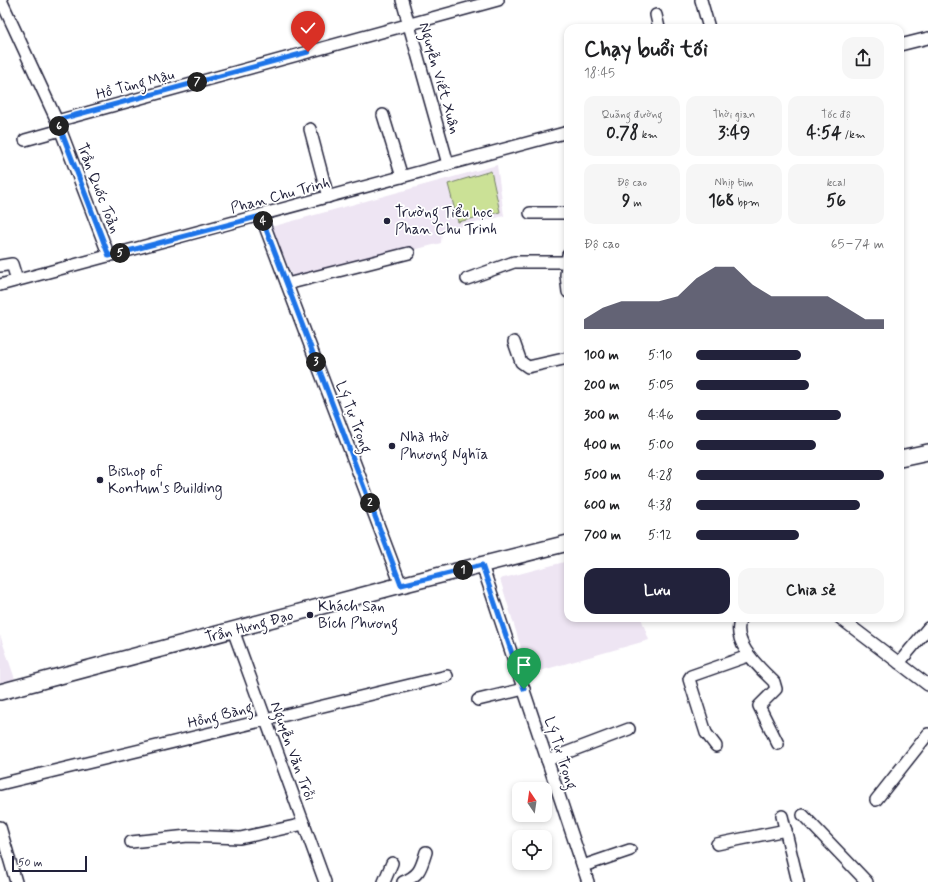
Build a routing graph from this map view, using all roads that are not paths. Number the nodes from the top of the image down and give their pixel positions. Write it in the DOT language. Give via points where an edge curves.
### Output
graph roads {
  1 [pos="0,0"];
  2 [pos="402,0"];
  3 [pos="498,0"];
  4 [pos="701,0"];
  5 [pos="656,15"];
  6 [pos="409,24"];
  7 [pos="659,24"];
  8 [pos="708,24"];
  9 [pos="928,38"];
  10 [pos="904,44"];
  11 [pos="383,115"];
  12 [pos="59,126"];
  13 [pos="310,129"];
  14 [pos="564,133"];
  15 [pos="25,140"];
  16 [pos="448,164"];
  17 [pos="402,177"];
  18 [pos="328,197"];
  19 [pos="530,213"];
  20 [pos="564,213"];
  21 [pos="261,216"];
  22 [pos="410,253"];
  23 [pos="109,256"];
  24 [pos="564,258"];
  25 [pos="0,266"];
  26 [pos="467,279"];
  27 [pos="17,280"];
  28 [pos="287,284"];
  29 [pos="0,285"];
  30 [pos="514,342"];
  31 [pos="564,359"];
  32 [pos="928,452"];
  33 [pos="904,457"];
  34 [pos="564,544"];
  35 [pos="482,565"];
  36 [pos="401,585"];
  37 [pos="740,622"];
  38 [pos="845,622"];
  39 [pos="928,628"];
  40 [pos="233,630"];
  41 [pos="748,656"];
  42 [pos="899,663"];
  43 [pos="447,676"];
  44 [pos="928,685"];
  45 [pos="524,689"];
  46 [pos="0,692"];
  47 [pos="478,700"];
  48 [pos="265,719"];
  49 [pos="629,729"];
  50 [pos="928,734"];
  51 [pos="778,744"];
  52 [pos="716,746"];
  53 [pos="547,760"];
  54 [pos="0,784"];
  55 [pos="876,800"];
  56 [pos="782,816"];
  57 [pos="803,816"];
  58 [pos="304,824"];
  59 [pos="0,827"];
  60 [pos="786,830"];
  61 [pos="131,842"];
  62 [pos="717,844"];
  63 [pos="3,846"];
  64 [pos="630,850"];
  65 [pos="426,852"];
  66 [pos="392,863"];
  67 [pos="582,866"];
  68 [pos="16,882"];
  69 [pos="325,882"];
  70 [pos="384,882"];
  71 [pos="403,882"];
  72 [pos="588,882"];
  73 [pos="798,882"];
  74 [pos="867,882"];
  1 -- 12 [label="street, Trần Quốc Toản"];
  2 -- 6 [label="street, Nguyễn Viết Xuân"];
  3 -- 6 [label="street, Hồ Tùng Mậu"];
  4 -- 8 [label="street"];
  5 -- 7 [label="street"];
  6 -- 12 [label="street, Hồ Tùng Mậu"];
  6 -- 16 [label="street, Nguyễn Viết Xuân"];
  9 -- 10 [label="street"];
  11 -- 17 [label="street"];
  12 -- 15 [label="street, Hồ Tùng Mậu"];
  12 -- 23 [label="street, Trần Quốc Toản"];
  13 -- 18 [label="street"];
  14 -- 16 [label="street, Phan Chu Trinh"];
  16 -- 17 [label="street, Phan Chu Trinh"];
  17 -- 18 [label="street, Phan Chu Trinh"];
  18 -- 21 [label="street, Phan Chu Trinh"];
  19 -- 20 [label="street"];
  21 -- 23 [label="street, Phan Chu Trinh"];
  21 -- 28 [label="street, Lý Tự Trọng"];
  22 -- 28 [label="street"];
  23 -- 27 [label="street, Phan Chu Trinh"];
  24 -- 26 [label="street" via="514,262"];
  25 -- 27 [label="street" via="12,264"];
  27 -- 29 [label="street, Phan Chu Trinh"];
  28 -- 36 [label="street, Lý Tự Trọng"];
  30 -- 31 [label="street" via="521,362 528,367"];
  32 -- 33 [label="street"];
  34 -- 35 [label="street, Trần Hưng Đạo"];
  35 -- 36 [label="street, Trần Hưng Đạo"];
  35 -- 45 [label="street, Lý Tự Trọng"];
  36 -- 40 [label="street, Trần Hưng Đạo"];
  37 -- 41 [label="street" via="739,628"];
  38 -- 42 [label="street"];
  39 -- 42 [label="street"];
  40 -- 46 [label="street, Trần Hưng Đạo"];
  40 -- 48 [label="street, Nguyễn Văn Trỗi"];
  41 -- 51 [label="street" via="776,687 758,706"];
  41 -- 52 [label="street" via="691,676 689,679 706,732"];
  42 -- 44 [label="street"];
  43 -- 48 [label="street, Hồng Bàng"];
  45 -- 47 [label="street"];
  45 -- 53 [label="street, Lý Tự Trọng"];
  48 -- 54 [label="street, Hồng Bàng"];
  48 -- 58 [label="street, Nguyễn Văn Trỗi"];
  49 -- 53 [label="street"];
  50 -- 55 [label="street"];
  53 -- 67 [label="street, Lý Tự Trọng"];
  56 -- 60 [label="street"];
  57 -- 74 [label="street"];
  58 -- 61 [label="street" via="240,838 188,836"];
  58 -- 69 [label="street, Nguyễn Văn Trỗi"];
  59 -- 63 [label="street"];
  60 -- 62 [label="street"];
  60 -- 73 [label="street"];
  63 -- 68 [label="street"];
  64 -- 67 [label="street"];
  65 -- 71 [label="street" via="421,870"];
  66 -- 70 [label="street"];
  67 -- 72 [label="street, Lý Tự Trọng"];
}
